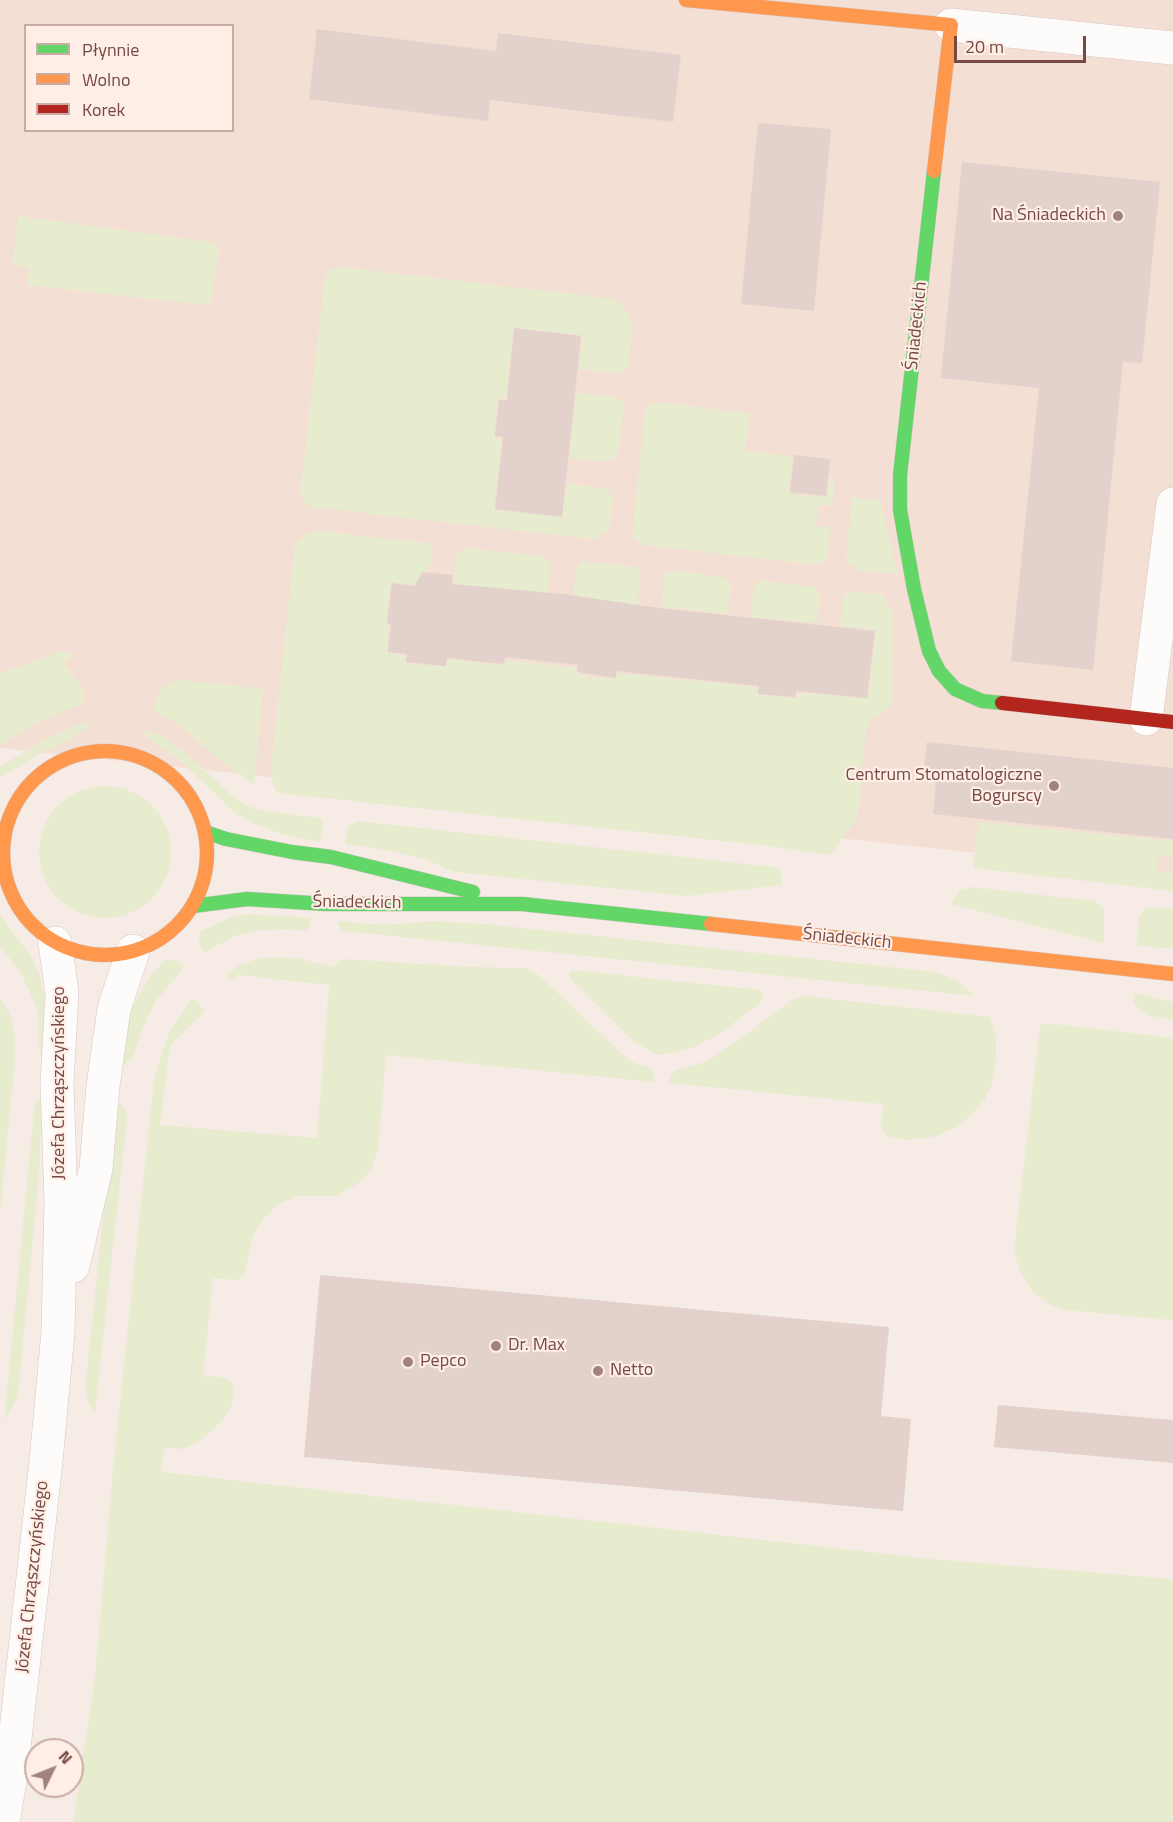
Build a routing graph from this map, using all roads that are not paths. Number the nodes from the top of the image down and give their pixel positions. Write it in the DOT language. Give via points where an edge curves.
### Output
graph roads {
  1 [pos="686,0"];
  2 [pos="951,25"];
  3 [pos="1173,48"];
  4 [pos="1173,504"];
  5 [pos="1160,721"];
  6 [pos="0,800"];
  7 [pos="17,800"];
  8 [pos="205,832"];
  9 [pos="3,876"];
  10 [pos="522,904"];
  11 [pos="193,906"];
  12 [pos="55,943"];
  13 [pos="133,951"];
  14 [pos="1173,974"];
  15 [pos="58,1332"];
  16 [pos="3,1822"];
  1 -- 2 [label="street"];
  2 -- 3 [label="street"];
  2 -- 5 [label="street, Śniadeckich" via="900,475 900,510 929,651 939,671 955,689 981,701"];
  4 -- 5 [label="street, Śniadeckich"];
  6 -- 7 [label="street"];
  7 -- 8 [label="street" via="30,782 70,756 116,751 144,758 168,772 185,789"];
  7 -- 9 [label="street" via="3,838"];
  8 -- 10 [label="street, Śniadeckich" via="292,852 332,856"];
  8 -- 11 [label="street" via="204,879"];
  9 -- 12 [label="street" via="24,914"];
  10 -- 11 [label="street, Śniadeckich" via="326,904 248,899"];
  10 -- 14 [label="street, Śniadeckich"];
  11 -- 13 [label="street" via="165,936"];
  12 -- 13 [label="street" via="93,955"];
  12 -- 15 [label="street, Józefa Chrząszczyńskiego" via="62,993 57,1083 61,1202"];
  13 -- 15 [label="street, Józefa Chrząszczyńskiego" via="114,1009 96,1168"];
  15 -- 16 [label="street, Józefa Chrząszczyńskiego"];
}
